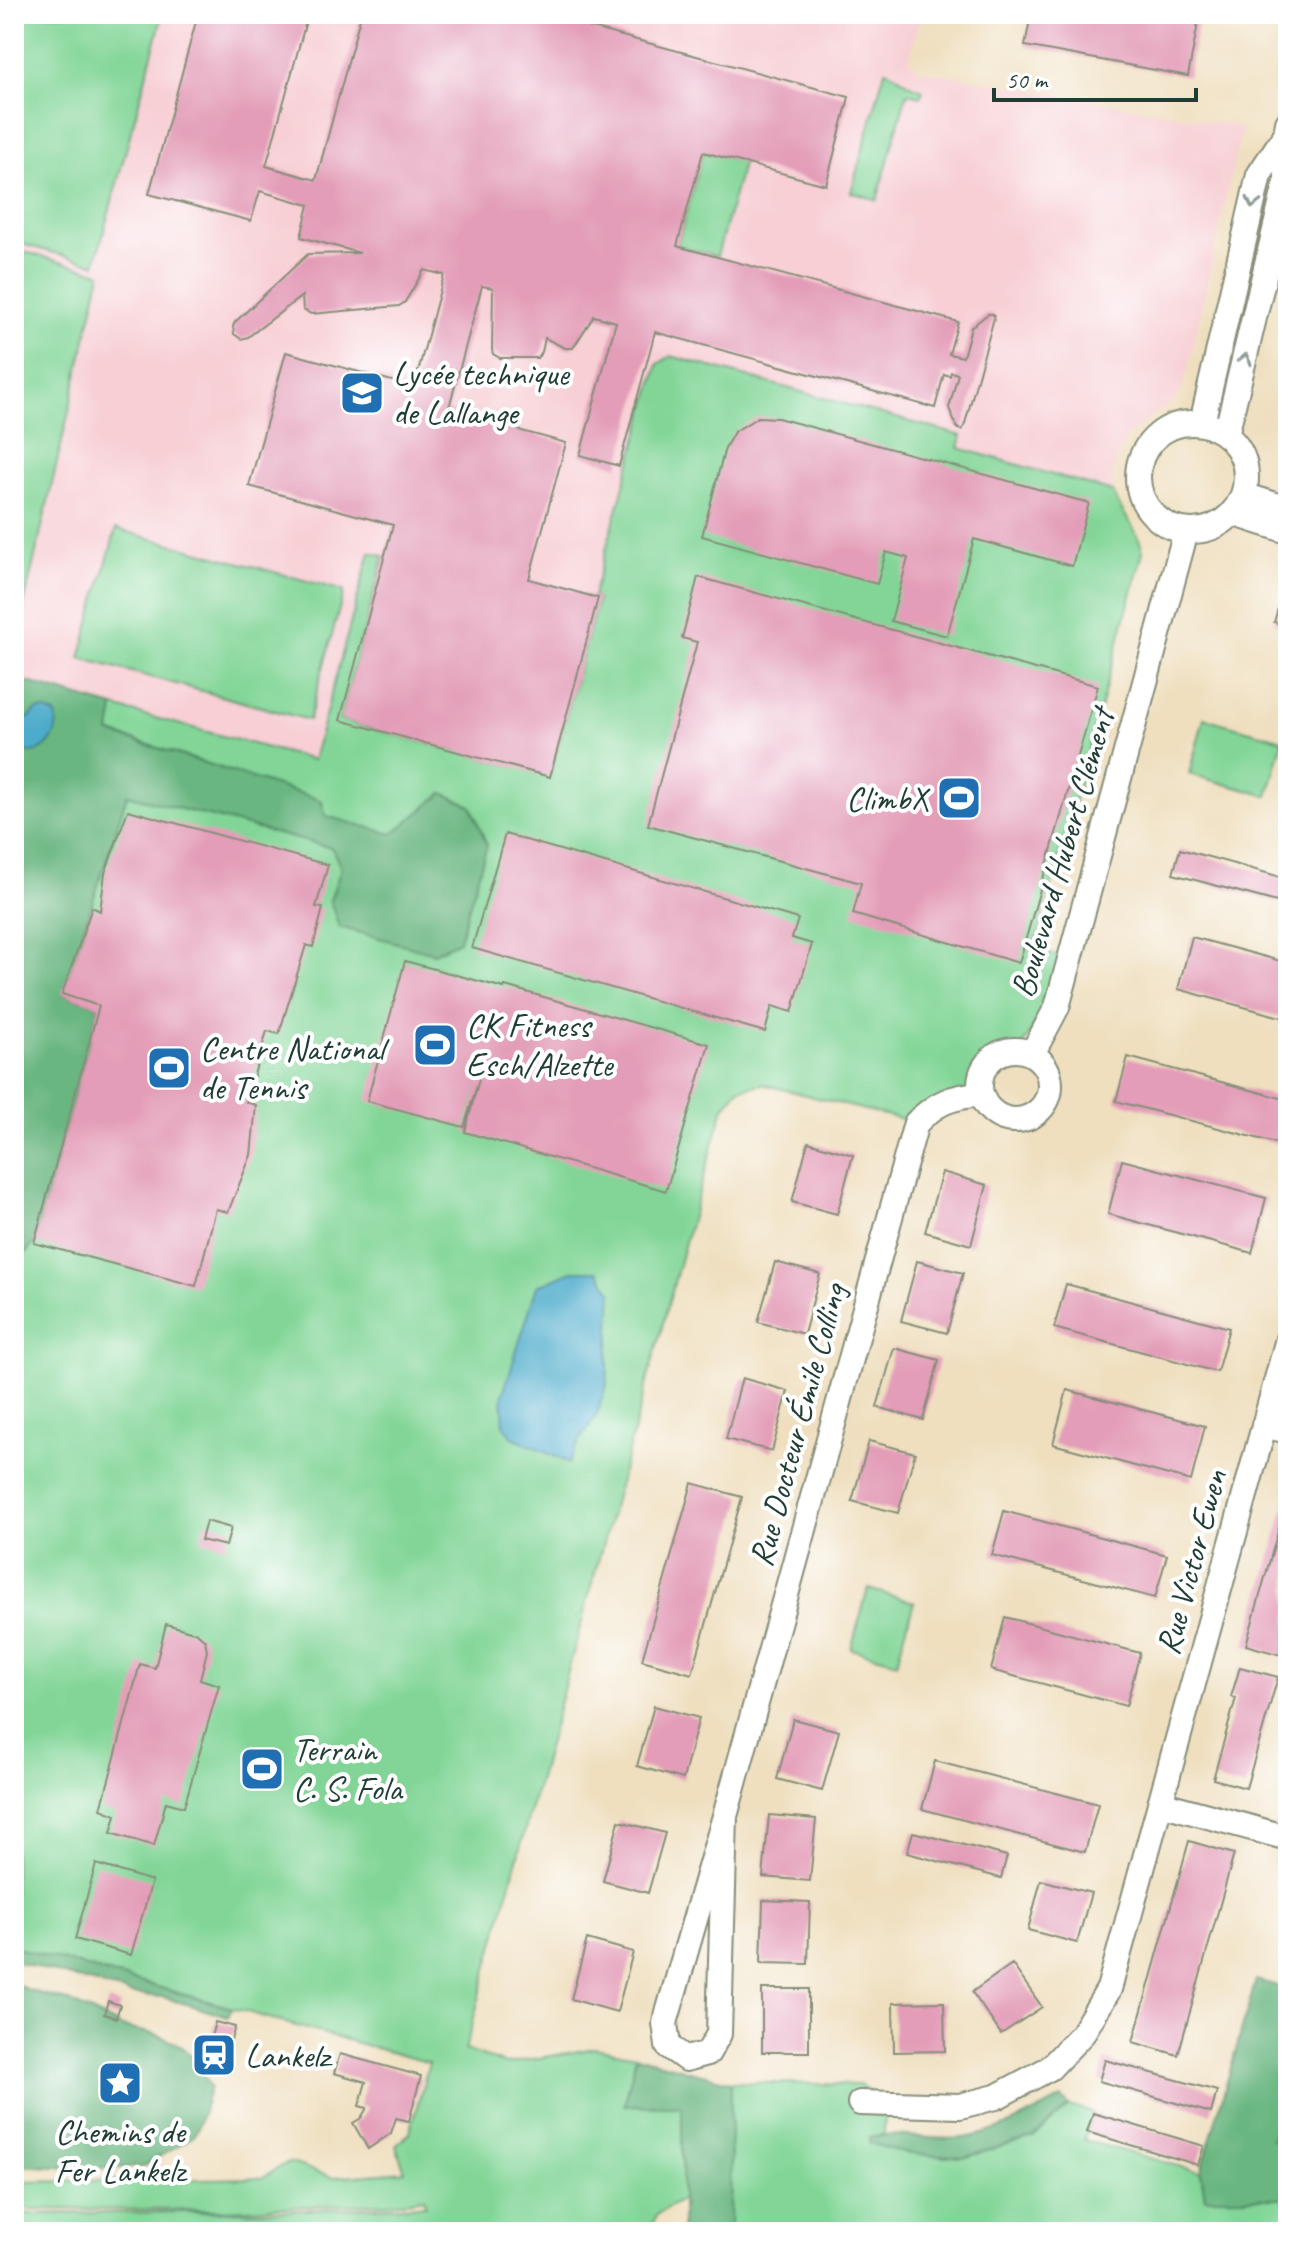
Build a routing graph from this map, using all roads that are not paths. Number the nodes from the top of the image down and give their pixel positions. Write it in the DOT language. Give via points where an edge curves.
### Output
graph roads {
  1 [pos="1287,131"];
  2 [pos="1202,423"];
  3 [pos="1226,435"];
  4 [pos="1237,504"];
  5 [pos="1288,509"];
  6 [pos="1186,531"];
  7 [pos="1288,531"];
  8 [pos="1032,1054"];
  9 [pos="980,1094"];
  10 [pos="1288,1339"];
  11 [pos="1276,1428"];
  12 [pos="1160,1803"];
  13 [pos="725,1816"];
  14 [pos="1288,1838"];
  15 [pos="860,2103"];
  1 -- 2 [label="street, one-way" via="1259,175"];
  3 -- 1 [label="street, one-way" via="1287,180"];
  2 -- 3 [label="street"];
  2 -- 6 [label="street" via="1187,422 1160,433 1141,456 1137,472 1138,489 1155,517"];
  3 -- 4 [label="street" via="1245,463 1246,479"];
  4 -- 5 [label="street"];
  4 -- 6 [label="street" via="1219,524"];
  4 -- 7 [label="street"];
  6 -- 8 [label="street, Boulevard Hubert Clément" via="1057,1007"];
  8 -- 9 [label="street" via="998,1054 982,1071"];
  8 -- 9 [label="street" via="1048,1071 1050,1083 1049,1095 1036,1114 1003,1119 992,1113"];
  9 -- 13 [label="street, Rue Docteur Émile Colling" via="956,1096 932,1107 916,1123"];
  10 -- 11 [label="street, Rue Victor Ewen"];
  11 -- 12 [label="street, Rue Victor Ewen"];
  12 -- 14 [label="street"];
  12 -- 15 [label="street, Rue Victor Ewen" via="1109,1989 1082,2034 1050,2068 996,2097 960,2106"];
  13 -- 13 [label="street, Rue Docteur Émile Colling" via="665,2023 668,2046 686,2059 708,2053 719,2034"];
}
